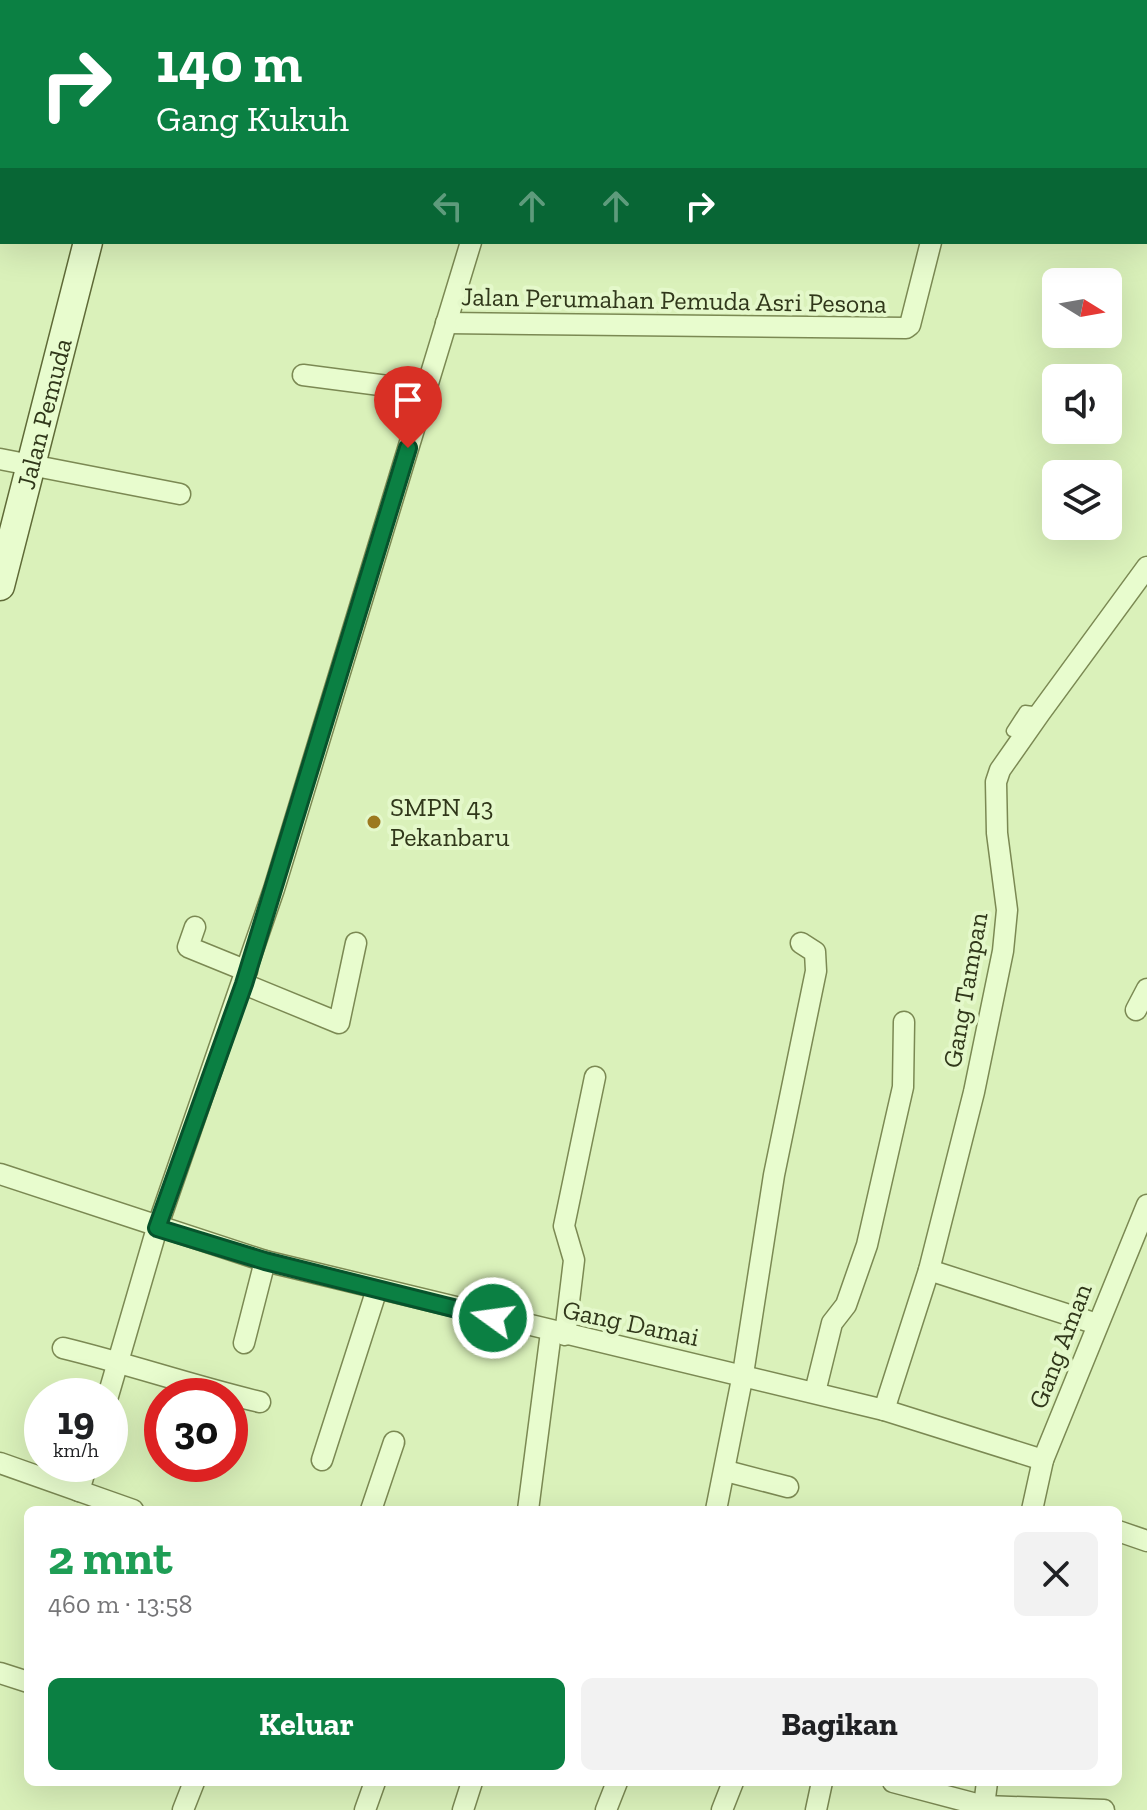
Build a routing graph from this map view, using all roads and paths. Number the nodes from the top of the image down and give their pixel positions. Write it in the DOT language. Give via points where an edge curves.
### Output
graph roads {
  1 [pos="87,244"];
  2 [pos="470,244"];
  3 [pos="930,244"];
  4 [pos="446,323"];
  5 [pos="303,375"];
  6 [pos="426,391"];
  7 [pos="0,459"];
  8 [pos="31,466"];
  9 [pos="180,494"];
  10 [pos="8,525"];
  11 [pos="1147,567"];
  12 [pos="0,586"];
  13 [pos="1040,713"];
  14 [pos="1012,731"];
  15 [pos="195,927"];
  16 [pos="356,943"];
  17 [pos="801,943"];
  18 [pos="246,978"];
  19 [pos="1147,989"];
  20 [pos="1136,1010"];
  21 [pos="904,1022"];
  22 [pos="595,1077"];
  23 [pos="0,1174"];
  24 [pos="1147,1205"];
  25 [pos="157,1228"];
  26 [pos="265,1261"];
  27 [pos="929,1270"];
  28 [pos="377,1289"];
  29 [pos="1097,1324"];
  30 [pos="558,1334"];
  31 [pos="244,1343"];
  32 [pos="63,1348"];
  33 [pos="118,1362"];
  34 [pos="743,1374"];
  35 [pos="113,1378"];
  36 [pos="815,1392"];
  37 [pos="260,1402"];
  38 [pos="884,1410"];
  39 [pos="394,1442"];
  40 [pos="322,1460"];
  41 [pos="1043,1460"];
  42 [pos="0,1463"];
  43 [pos="726,1471"];
  44 [pos="82,1482"];
  45 [pos="788,1487"];
  46 [pos="79,1491"];
  47 [pos="122,1506"];
  48 [pos="372,1506"];
  49 [pos="529,1506"];
  50 [pos="717,1506"];
  51 [pos="1039,1506"];
  52 [pos="1122,1532"];
  53 [pos="1147,1541"];
  54 [pos="0,1673"];
  55 [pos="24,1681"];
  56 [pos="192,1786"];
  57 [pos="374,1786"];
  58 [pos="471,1786"];
  59 [pos="615,1786"];
  60 [pos="731,1786"];
  61 [pos="821,1786"];
  62 [pos="908,1786"];
  63 [pos="986,1786"];
  64 [pos="984,1806"];
  65 [pos="183,1810"];
  66 [pos="365,1810"];
  67 [pos="463,1810"];
  68 [pos="606,1810"];
  69 [pos="722,1810"];
  70 [pos="816,1810"];
  71 [pos="1104,1810"];
  1 -- 8 [label="main road, Jalan Pemuda"];
  2 -- 4 [label="street"];
  3 -- 4 [label="street, Jalan Perumahan Pemuda Asri Pesona" via="906,328"];
  4 -- 6 [label="street"];
  5 -- 6 [label="street"];
  6 -- 18 [label="street"];
  7 -- 8 [label="street"];
  8 -- 9 [label="street"];
  8 -- 10 [label="main road, Jalan Pemuda"];
  10 -- 12 [label="main road, Jalan Pemuda"];
  11 -- 13 [label="street, Gang Tampan"];
  13 -- 14 [label="lane" via="1025,711"];
  13 -- 27 [label="street, Gang Tampan" via="996,782 1007,910 1003,951"];
  15 -- 18 [label="street" via="188,947"];
  16 -- 18 [label="street" via="339,1023"];
  17 -- 34 [label="street" via="815,952 816,971 774,1175"];
  18 -- 25 [label="street"];
  19 -- 20 [label="street"];
  21 -- 36 [label="street" via="903,1087 867,1245 846,1305 832,1323"];
  22 -- 30 [label="street" via="564,1226 574,1260"];
  23 -- 25 [label="street, Gang Damai"];
  24 -- 29 [label="street, Gang Aman"];
  25 -- 26 [label="street, Gang Damai"];
  25 -- 33 [label="street"];
  26 -- 28 [label="street, Gang Damai"];
  26 -- 31 [label="street"];
  27 -- 29 [label="street"];
  27 -- 38 [label="street, Gang Tampan"];
  28 -- 30 [label="street, Gang Damai"];
  28 -- 40 [label="street"];
  29 -- 41 [label="street, Gang Aman"];
  30 -- 34 [label="street, Gang Damai"];
  30 -- 49 [label="street"];
  32 -- 33 [label="street"];
  33 -- 35 [label="street"];
  33 -- 37 [label="street" via="174,1382"];
  34 -- 36 [label="street, Gang Damai"];
  34 -- 43 [label="street"];
  36 -- 38 [label="street, Gang Damai"];
  38 -- 41 [label="street, Gang Damai"];
  39 -- 48 [label="street"];
  41 -- 51 [label="street, Gang Aman"];
  42 -- 46 [label="street"];
  43 -- 45 [label="street"];
  43 -- 50 [label="street"];
  44 -- 46 [label="street"];
  46 -- 47 [label="street"];
  52 -- 53 [label="street"];
  54 -- 55 [label="street"];
  56 -- 65 [label="street"];
  57 -- 66 [label="street"];
  58 -- 67 [label="street"];
  59 -- 68 [label="street"];
  60 -- 69 [label="street"];
  61 -- 70 [label="street"];
  62 -- 64 [label="street"];
  63 -- 64 [label="street"];
  64 -- 71 [label="street"];
}
